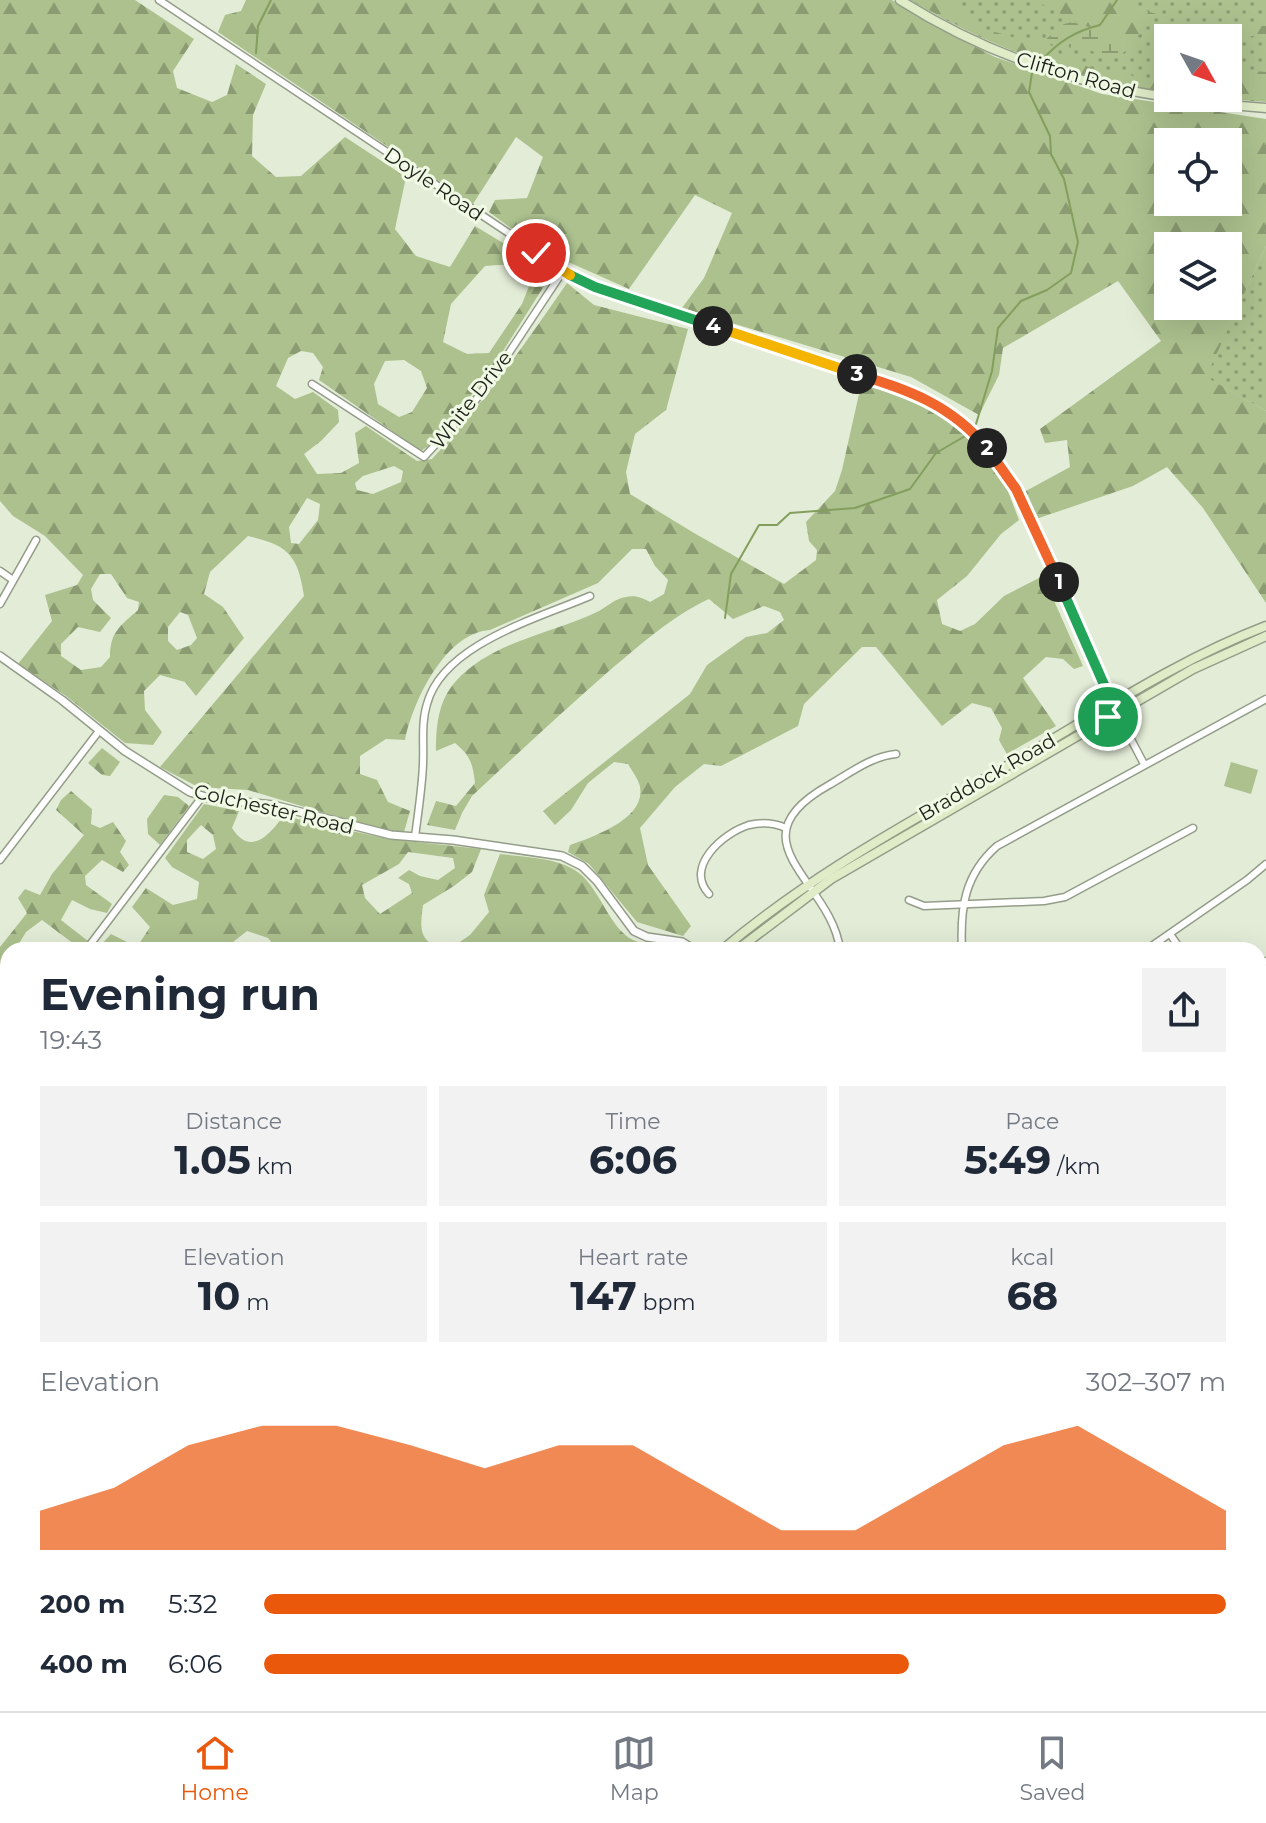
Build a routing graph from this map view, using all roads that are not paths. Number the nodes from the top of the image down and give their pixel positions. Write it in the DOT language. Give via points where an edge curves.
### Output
graph roads {
  1 [pos="159,0"];
  2 [pos="900,0"];
  3 [pos="1266,108"];
  4 [pos="563,271"];
  5 [pos="312,384"];
  6 [pos="36,540"];
  7 [pos="0,571"];
  8 [pos="13,580"];
  9 [pos="590,596"];
  10 [pos="0,604"];
  11 [pos="1266,626"];
  12 [pos="1266,636"];
  13 [pos="0,656"];
  14 [pos="1266,699"];
  15 [pos="1114,708"];
  16 [pos="99,731"];
  17 [pos="896,754"];
  18 [pos="1144,764"];
  19 [pos="202,797"];
  20 [pos="786,828"];
  21 [pos="1193,828"];
  22 [pos="415,837"];
  23 [pos="0,860"];
  24 [pos="1266,864"];
  25 [pos="810,887"];
  26 [pos="709,894"];
  27 [pos="909,900"];
  28 [pos="962,905"];
  29 [pos="1170,934"];
  30 [pos="92,942"];
  31 [pos="682,942"];
  32 [pos="733,942"];
  33 [pos="746,942"];
  34 [pos="838,942"];
  35 [pos="962,942"];
  36 [pos="1158,942"];
  37 [pos="1176,942"];
  1 -- 4 [label="street, Doyle Road"];
  2 -- 3 [label="main road, Clifton Road" via="982,45 1065,76 1158,97"];
  4 -- 5 [label="street, White Drive" via="472,405 424,457"];
  4 -- 15 [label="street, Doyle Road" via="638,302 902,388 958,419 993,454 1016,489"];
  6 -- 8 [label="street"];
  7 -- 8 [label="street"];
  8 -- 10 [label="street"];
  9 -- 22 [label="street" via="465,653 435,684 425,708"];
  11 -- 15 [label="main road, Braddock Road" via="1194,657"];
  12 -- 15 [label="main road, Braddock Road"];
  13 -- 16 [label="street, Colchester Road"];
  14 -- 18 [label="street"];
  15 -- 18 [label="street, Doyle Road"];
  15 -- 25 [label="main road, Braddock Road"];
  16 -- 19 [label="street, Colchester Road" via="147,767"];
  16 -- 23 [label="street"];
  17 -- 20 [label="street" via="879,756 810,795"];
  18 -- 28 [label="street" via="997,846 974,874"];
  19 -- 22 [label="street, Colchester Road" via="266,803"];
  19 -- 30 [label="street"];
  20 -- 25 [label="street" via="790,858"];
  20 -- 26 [label="street" via="751,825 716,846 701,872 701,886"];
  21 -- 28 [label="street" via="1065,897"];
  22 -- 31 [label="street, Colchester Road" via="562,856 597,881 634,931"];
  24 -- 29 [label="street"];
  25 -- 32 [label="main road, Braddock Road"];
  25 -- 33 [label="main road, Braddock Road"];
  25 -- 34 [label="street" via="832,920"];
  27 -- 28 [label="street" via="924,906"];
  28 -- 35 [label="street"];
  29 -- 36 [label="street"];
  29 -- 37 [label="street"];
}
